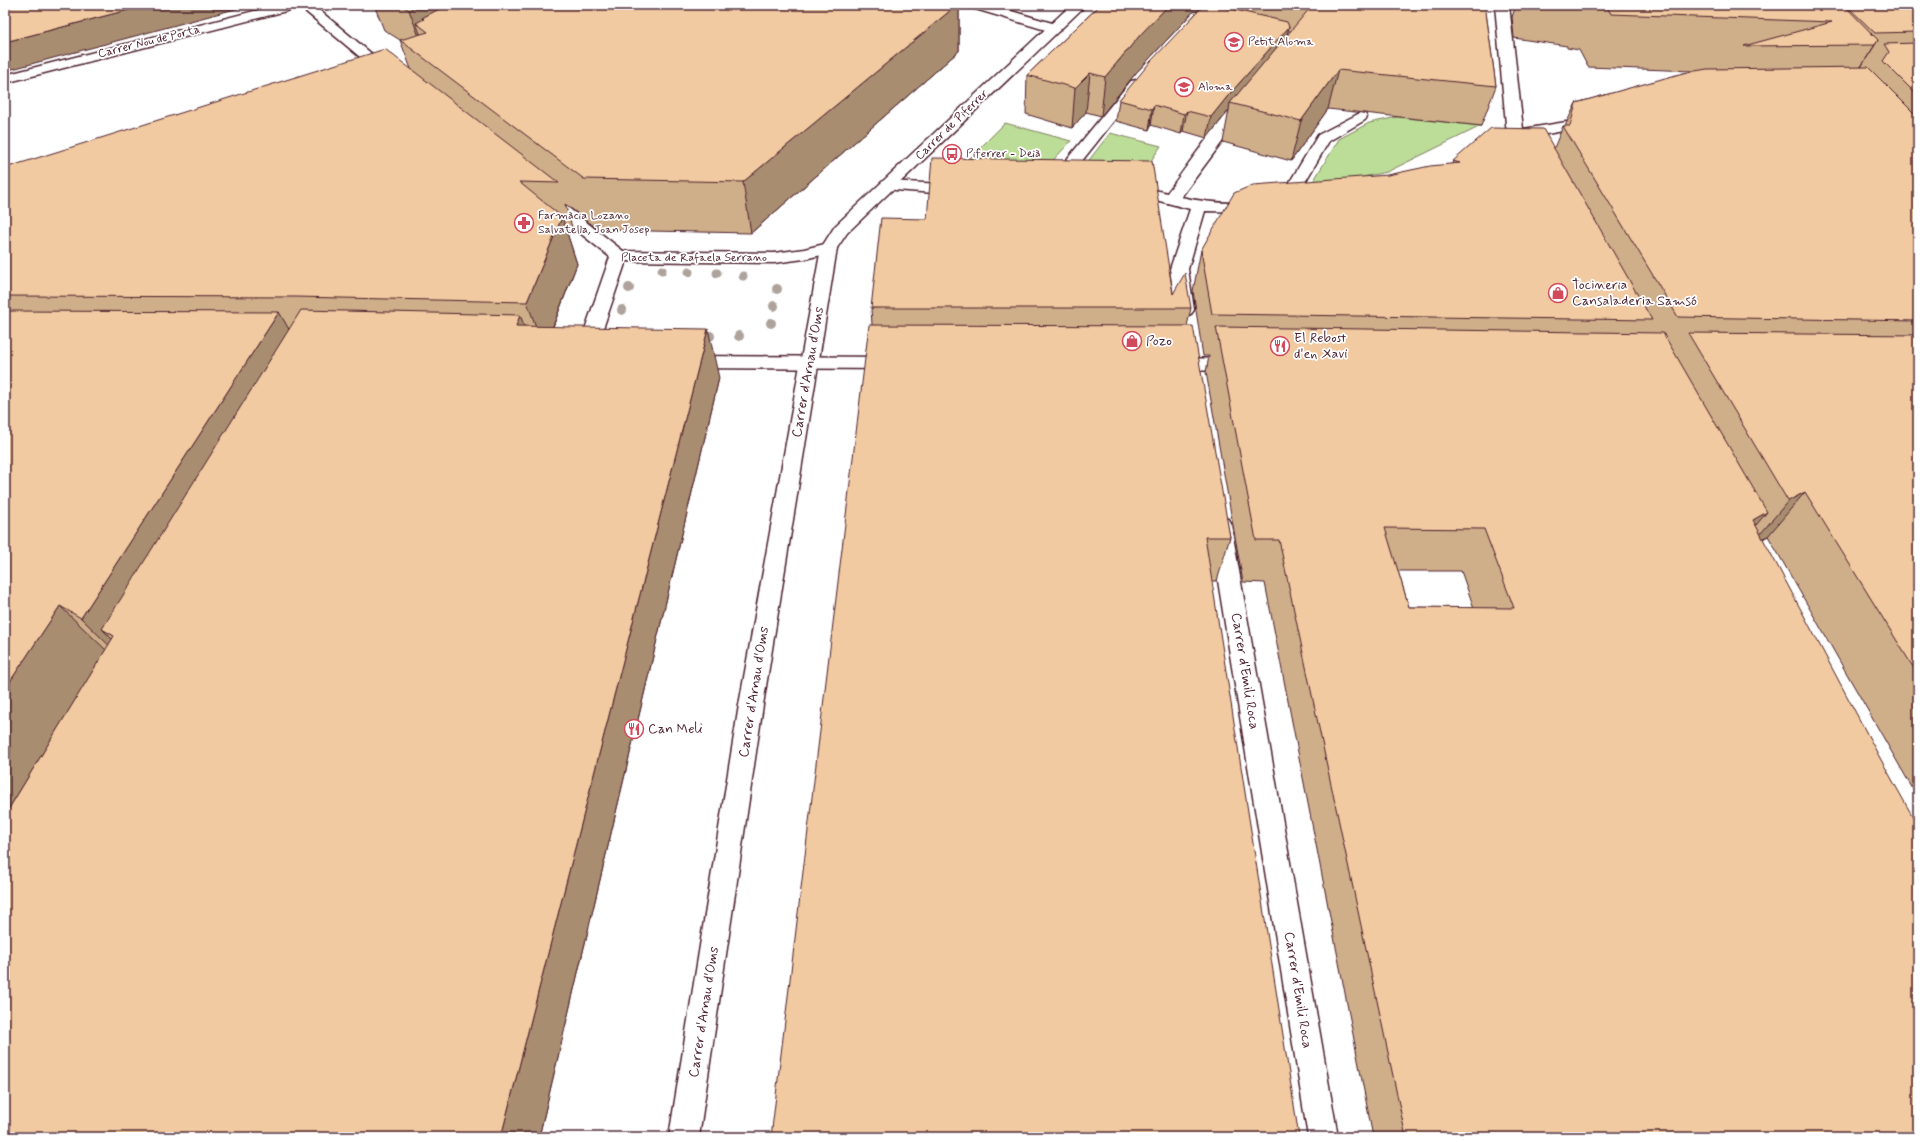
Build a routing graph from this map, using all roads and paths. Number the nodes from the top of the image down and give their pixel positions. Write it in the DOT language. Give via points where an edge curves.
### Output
graph roads {
  1 [pos="293,5"];
  2 [pos="305,5"];
  3 [pos="977,5"];
  4 [pos="1079,5"];
  5 [pos="1502,9"];
  6 [pos="1054,28"];
  7 [pos="1147,72"];
  8 [pos="5,79"];
  9 [pos="395,82"];
  10 [pos="1253,92"];
  11 [pos="1360,117"];
  12 [pos="1602,120"];
  13 [pos="1509,141"];
  14 [pos="1531,162"];
  15 [pos="888,186"];
  16 [pos="533,188"];
  17 [pos="977,191"];
  18 [pos="1055,194"];
  19 [pos="1114,194"];
  20 [pos="1172,198"];
  21 [pos="1299,204"];
  22 [pos="1284,205"];
  23 [pos="1199,206"];
  24 [pos="829,248"];
  25 [pos="619,256"];
  26 [pos="1188,329"];
  27 [pos="1192,357"];
  28 [pos="583,360"];
  29 [pos="668,362"];
  30 [pos="809,363"];
  31 [pos="909,363"];
  32 [pos="1151,363"];
  33 [pos="1253,365"];
  34 [pos="1197,388"];
  35 [pos="1217,506"];
  36 [pos="684,1137"];
  37 [pos="1323,1137"];
  1 -- 8 [label="street, Carrer Nou de Porta"];
  2 -- 9 [label="street"];
  3 -- 6 [label="street"];
  4 -- 6 [label="street, Carrer de Piferrer"];
  5 -- 13 [label="street"];
  6 -- 15 [label="street, Carrer de Piferrer"];
  7 -- 18 [label="street"];
  10 -- 20 [label="street"];
  11 -- 22 [label="street" via="1323,138"];
  12 -- 13 [label="street"];
  13 -- 14 [label="street"];
  15 -- 17 [label="street"];
  15 -- 24 [label="street, Carrer de Piferrer" via="841,230"];
  16 -- 25 [label="street"];
  19 -- 20 [label="street" via="1152,194"];
  20 -- 23 [label="street"];
  21 -- 22 [label="street"];
  22 -- 23 [label="street" via="1233,208"];
  23 -- 26 [label="street" via="1179,269"];
  24 -- 25 [label="street, Placeta de Rafaela Serrano" via="774,258"];
  24 -- 30 [label="street, Carrer d'Arnau d'Oms"];
  25 -- 28 [label="street, Placeta de Rafaela Serrano"];
  27 -- 32 [label="street"];
  27 -- 33 [label="street"];
  27 -- 34 [label="street"];
  29 -- 30 [label="street"];
  30 -- 31 [label="street"];
  30 -- 36 [label="street, Carrer d'Arnau d'Oms" via="751,705"];
  35 -- 37 [label="street, Carrer d'Emili Roca"];
}
